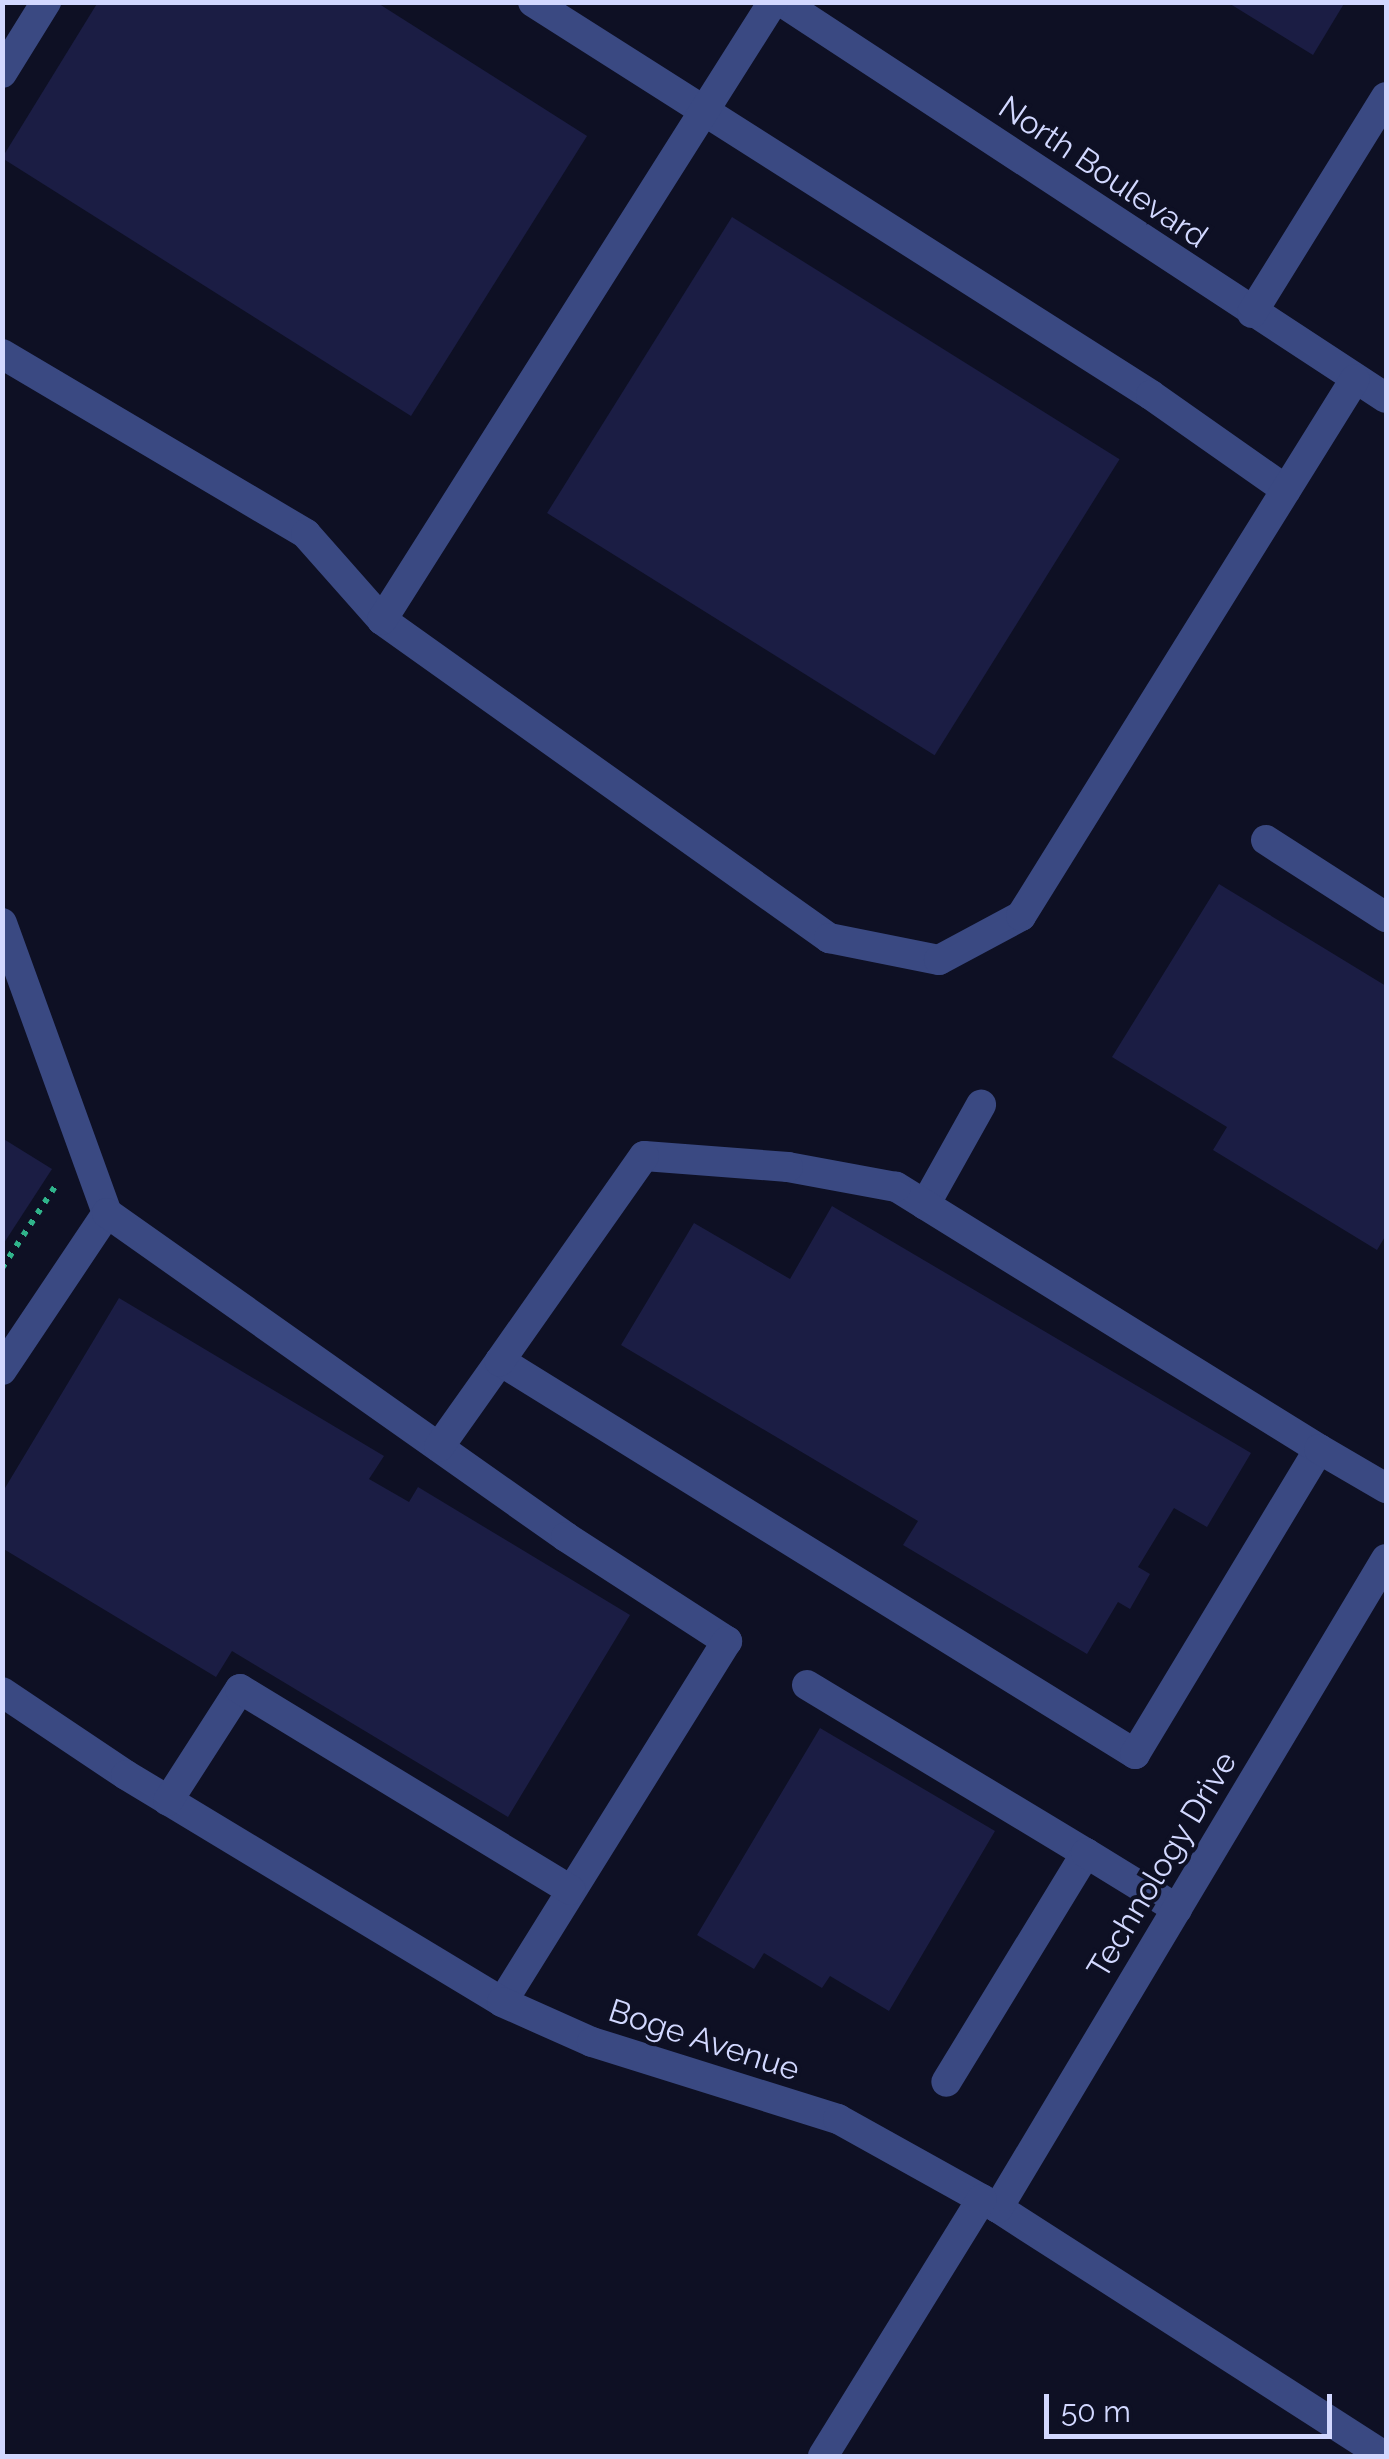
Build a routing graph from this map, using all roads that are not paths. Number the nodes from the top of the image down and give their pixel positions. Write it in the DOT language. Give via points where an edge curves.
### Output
graph roads {
  1 [pos="46,2"];
  2 [pos="533,2"];
  3 [pos="773,2"];
  4 [pos="782,2"];
  5 [pos="2,73"];
  6 [pos="702,110"];
  7 [pos="1382,112"];
  8 [pos="1252,314"];
  9 [pos="2,354"];
  10 [pos="1355,379"];
  11 [pos="1386,398"];
  12 [pos="1286,490"];
  13 [pos="382,620"];
  14 [pos="1266,840"];
  15 [pos="1386,917"];
  16 [pos="2,923"];
  17 [pos="10,958"];
  18 [pos="981,1105"];
  19 [pos="925,1204"];
  20 [pos="107,1212"];
  21 [pos="500,1361"];
  22 [pos="2,1370"];
  23 [pos="439,1448"];
  24 [pos="1319,1449"];
  25 [pos="1386,1488"];
  26 [pos="1386,1558"];
  27 [pos="808,1686"];
  28 [pos="2,1692"];
  29 [pos="168,1801"];
  30 [pos="1086,1853"];
  31 [pos="571,1890"];
  32 [pos="1177,1909"];
  33 [pos="502,2002"];
  34 [pos="946,2082"];
  35 [pos="990,2204"];
  36 [pos="823,2456"];
  37 [pos="1384,2456"];
  1 -- 5 [label="street"];
  2 -- 6 [label="street"];
  3 -- 6 [label="street"];
  4 -- 8 [label="street, North Boulevard"];
  6 -- 12 [label="street" via="1151,395"];
  6 -- 13 [label="street"];
  7 -- 8 [label="street"];
  8 -- 10 [label="street, North Boulevard"];
  9 -- 13 [label="street" via="306,534"];
  10 -- 11 [label="street, North Boulevard"];
  10 -- 12 [label="street"];
  12 -- 13 [label="street" via="1021,916 939,960 829,938"];
  14 -- 15 [label="street"];
  16 -- 17 [label="street"];
  17 -- 20 [label="street"];
  18 -- 19 [label="street"];
  19 -- 21 [label="street" via="896,1187 788,1168 644,1156"];
  19 -- 24 [label="street"];
  20 -- 22 [label="street"];
  20 -- 23 [label="street"];
  21 -- 23 [label="street"];
  21 -- 24 [label="street" via="1135,1754"];
  23 -- 31 [label="street" via="727,1640"];
  24 -- 25 [label="street"];
  26 -- 32 [label="street, Technology Drive"];
  27 -- 30 [label="street"];
  28 -- 29 [label="street, Boge Avenue"];
  29 -- 31 [label="street" via="240,1688"];
  29 -- 33 [label="street, Boge Avenue"];
  30 -- 32 [label="street"];
  30 -- 34 [label="street"];
  31 -- 33 [label="street"];
  32 -- 35 [label="street, Technology Drive"];
  33 -- 35 [label="street, Boge Avenue" via="592,2042 838,2119"];
  35 -- 36 [label="street, Technology Drive"];
  35 -- 37 [label="street, Boge Avenue"];
}
